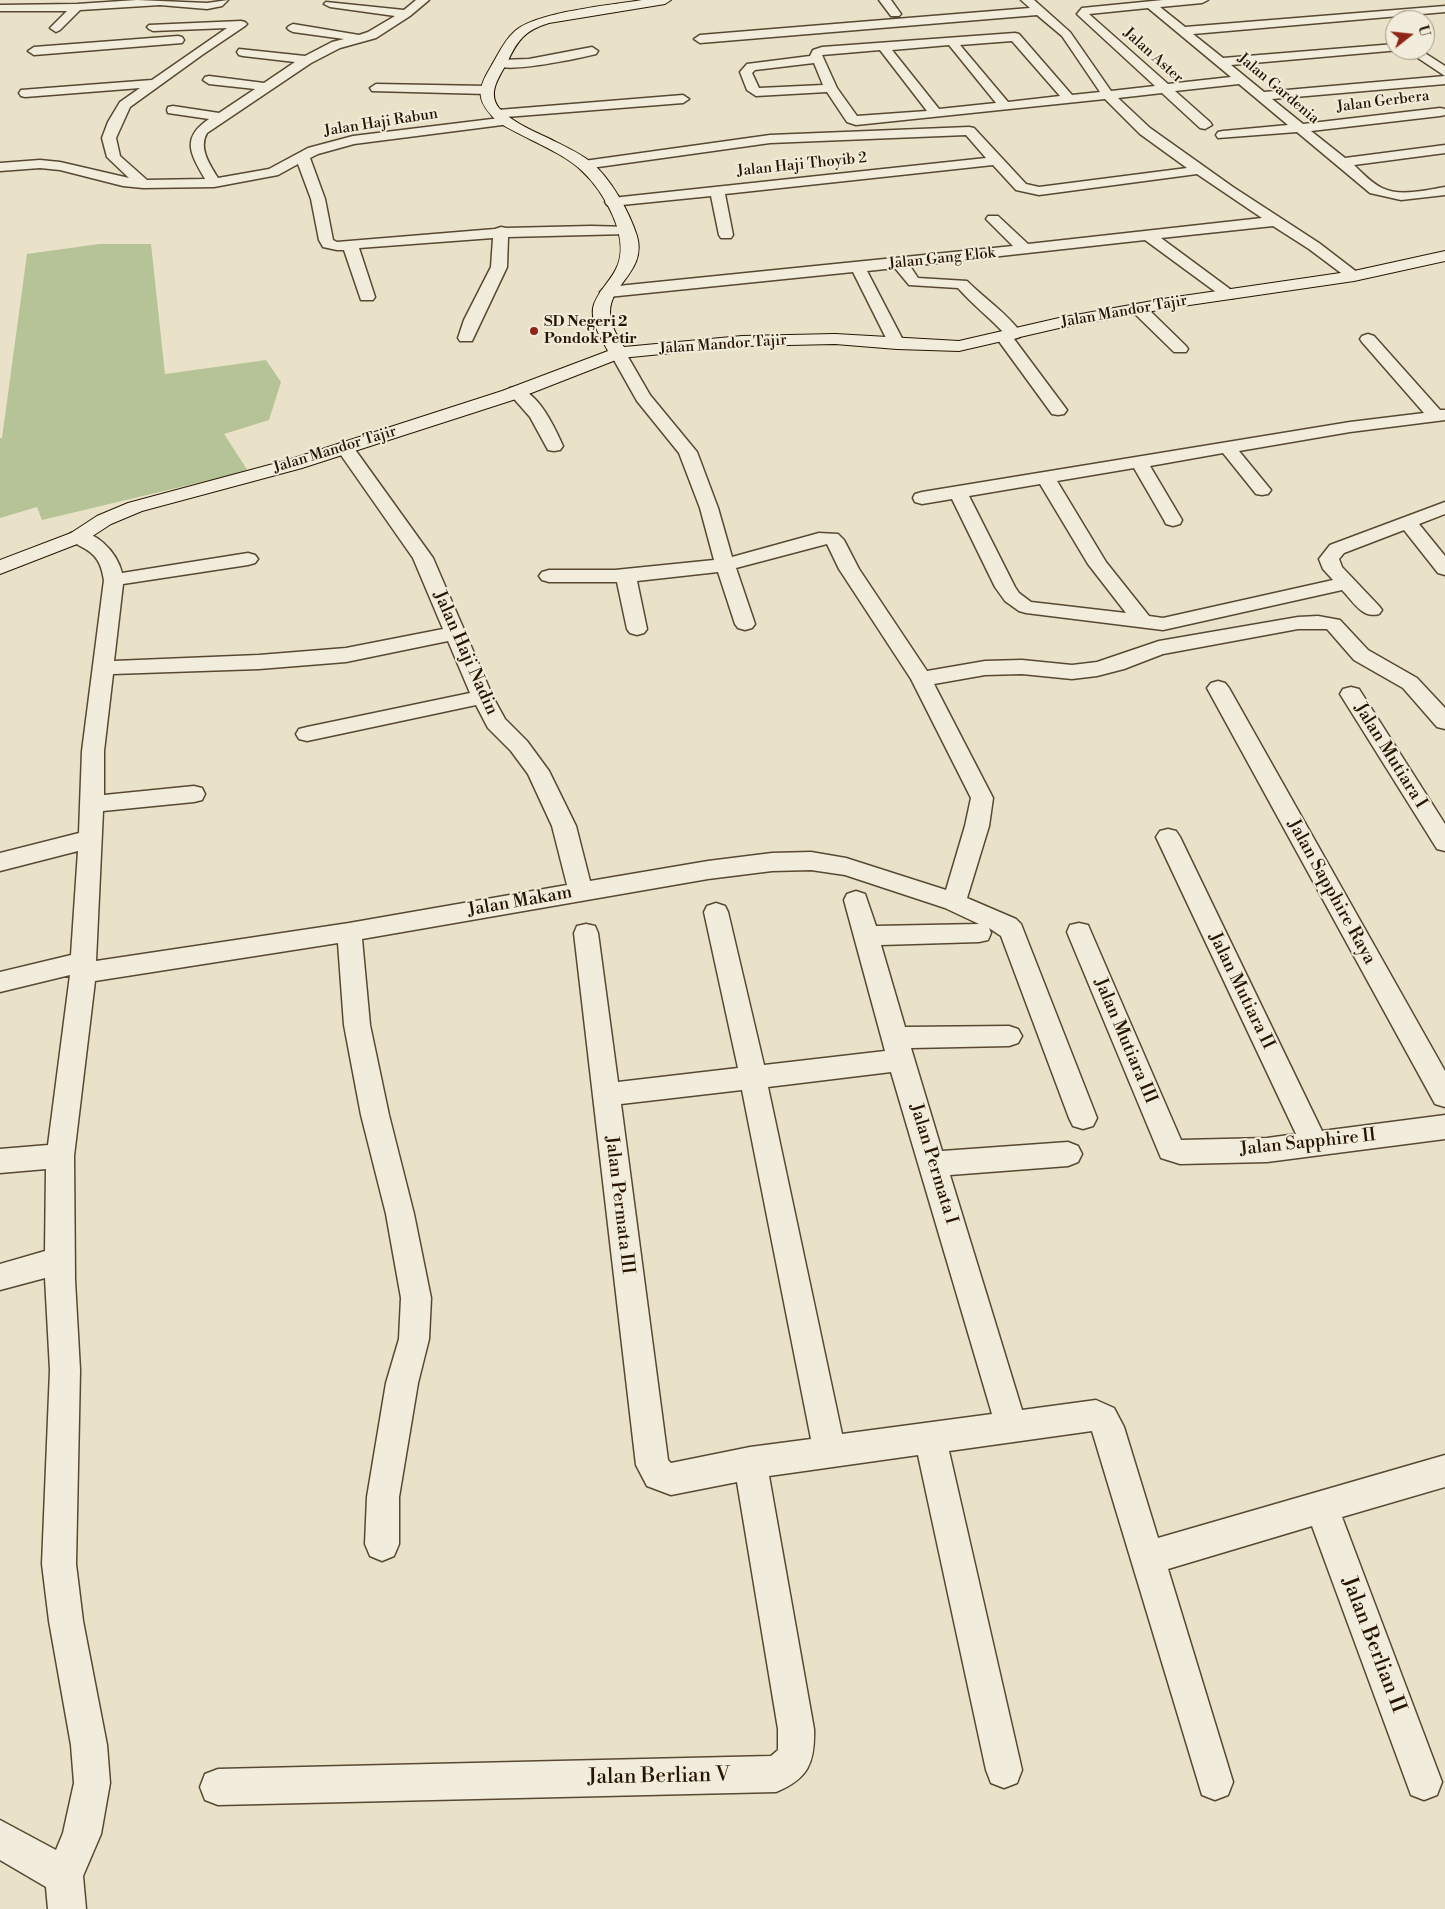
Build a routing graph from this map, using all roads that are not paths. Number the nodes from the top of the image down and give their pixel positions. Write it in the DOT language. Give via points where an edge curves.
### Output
graph roads {
  1 [pos="222,0"];
  2 [pos="423,0"];
  3 [pos="665,0"];
  4 [pos="885,0"];
  5 [pos="1027,0"];
  6 [pos="1202,0"];
  7 [pos="1417,0"];
  8 [pos="1186,1"];
  9 [pos="330,4"];
  10 [pos="1151,4"];
  11 [pos="1351,5"];
  12 [pos="77,7"];
  13 [pos="0,8"];
  14 [pos="1445,9"];
  15 [pos="1432,10"];
  16 [pos="1040,11"];
  17 [pos="406,14"];
  18 [pos="894,14"];
  19 [pos="1385,14"];
  20 [pos="1366,16"];
  21 [pos="153,27"];
  22 [pos="1380,27"];
  23 [pos="56,28"];
  24 [pos="293,28"];
  25 [pos="1183,31"];
  26 [pos="223,37"];
  27 [pos="363,38"];
  28 [pos="700,39"];
  29 [pos="952,42"];
  30 [pos="882,46"];
  31 [pos="1385,49"];
  32 [pos="34,51"];
  33 [pos="592,51"];
  34 [pos="198,52"];
  35 [pos="243,52"];
  36 [pos="170,54"];
  37 [pos="816,59"];
  38 [pos="307,60"];
  39 [pos="1427,60"];
  40 [pos="1220,62"];
  41 [pos="499,64"];
  42 [pos="1445,72"];
  43 [pos="209,80"];
  44 [pos="1242,80"];
  45 [pos="1445,80"];
  46 [pos="156,83"];
  47 [pos="266,87"];
  48 [pos="376,88"];
  49 [pos="831,88"];
  50 [pos="1164,88"];
  51 [pos="487,90"];
  52 [pos="25,93"];
  53 [pos="1108,95"];
  54 [pos="1261,96"];
  55 [pos="683,99"];
  56 [pos="1069,99"];
  57 [pos="1005,106"];
  58 [pos="173,110"];
  59 [pos="1440,112"];
  60 [pos="936,114"];
  61 [pos="221,117"];
  62 [pos="502,117"];
  63 [pos="1205,125"];
  64 [pos="1300,128"];
  65 [pos="1224,135"];
  66 [pos="1445,149"];
  67 [pos="303,158"];
  68 [pos="995,161"];
  69 [pos="1340,163"];
  70 [pos="584,165"];
  71 [pos="0,167"];
  72 [pos="1200,170"];
  73 [pos="214,183"];
  74 [pos="143,184"];
  75 [pos="717,190"];
  76 [pos="1445,191"];
  77 [pos="612,202"];
  78 [pos="993,219"];
  79 [pos="1275,221"];
  80 [pos="627,230"];
  81 [pos="501,231"];
  82 [pos="726,234"];
  83 [pos="1147,235"];
  84 [pos="350,244"];
  85 [pos="1025,250"];
  86 [pos="1445,256"];
  87 [pos="898,263"];
  88 [pos="858,268"];
  89 [pos="1354,276"];
  90 [pos="608,292"];
  91 [pos="1229,295"];
  92 [pos="367,298"];
  93 [pos="1139,309"];
  94 [pos="1009,335"];
  95 [pos="466,338"];
  96 [pos="1368,339"];
  97 [pos="898,344"];
  98 [pos="1180,349"];
  99 [pos="618,353"];
  100 [pos="516,392"];
  101 [pos="1058,410"];
  102 [pos="1440,415"];
  103 [pos="554,446"];
  104 [pos="1227,447"];
  105 [pos="344,448"];
  106 [pos="1139,462"];
  107 [pos="1046,478"];
  108 [pos="1262,490"];
  109 [pos="958,492"];
  110 [pos="922,498"];
  111 [pos="1445,508"];
  112 [pos="1173,520"];
  113 [pos="1407,522"];
  114 [pos="78,537"];
  115 [pos="248,560"];
  116 [pos="725,565"];
  117 [pos="0,568"];
  118 [pos="1445,569"];
  119 [pos="549,576"];
  120 [pos="626,577"];
  121 [pos="114,580"];
  122 [pos="1346,583"];
  123 [pos="1372,610"];
  124 [pos="1143,622"];
  125 [pos="745,624"];
  126 [pos="637,629"];
  127 [pos="456,633"];
  128 [pos="104,668"];
  129 [pos="921,679"];
  130 [pos="1218,688"];
  131 [pos="1351,694"];
  132 [pos="482,697"];
  133 [pos="1445,722"];
  134 [pos="307,734"];
  135 [pos="194,794"];
  136 [pos="92,804"];
  137 [pos="1168,837"];
  138 [pos="90,839"];
  139 [pos="1445,843"];
  140 [pos="0,862"];
  141 [pos="581,892"];
  142 [pos="856,900"];
  143 [pos="954,902"];
  144 [pos="716,912"];
  145 [pos="349,932"];
  146 [pos="1079,932"];
  147 [pos="586,933"];
  148 [pos="979,933"];
  149 [pos="866,936"];
  150 [pos="83,968"];
  151 [pos="0,982"];
  152 [pos="1009,1036"];
  153 [pos="899,1049"];
  154 [pos="753,1077"];
  155 [pos="606,1095"];
  156 [pos="1445,1096"];
  157 [pos="1083,1118"];
  158 [pos="1445,1127"];
  159 [pos="1314,1144"];
  160 [pos="1171,1150"];
  161 [pos="1068,1154"];
  162 [pos="60,1156"];
  163 [pos="0,1161"];
  164 [pos="934,1164"];
  165 [pos="61,1260"];
  166 [pos="0,1277"];
  167 [pos="1011,1426"];
  168 [pos="930,1438"];
  169 [pos="830,1452"];
  170 [pos="750,1463"];
  171 [pos="1445,1471"];
  172 [pos="1322,1508"];
  173 [pos="382,1544"];
  174 [pos="1147,1558"];
  175 [pos="1004,1770"];
  176 [pos="1215,1782"];
  177 [pos="1424,1782"];
  178 [pos="218,1787"];
  179 [pos="0,1839"];
  180 [pos="66,1892"];
  1 -- 12 [label="street" via="207,6 160,2"];
  2 -- 17 [label="street"];
  3 -- 41 [label="main road" via="528,26 518,34"];
  4 -- 18 [label="street"];
  5 -- 16 [label="street"];
  6 -- 8 [label="street"];
  7 -- 15 [label="street"];
  8 -- 10 [label="street"];
  9 -- 17 [label="street"];
  10 -- 25 [label="street, Jalan Gardenia"];
  10 -- 50 [label="street, Jalan Aster" via="1086,10 1083,14"];
  11 -- 20 [label="street"];
  12 -- 13 [label="street"];
  12 -- 23 [label="street"];
  14 -- 15 [label="street"];
  16 -- 28 [label="street"];
  16 -- 53 [label="street" via="1066,34"];
  17 -- 27 [label="street"];
  19 -- 20 [label="street"];
  20 -- 22 [label="street"];
  20 -- 25 [label="street"];
  21 -- 26 [label="street" via="241,23"];
  24 -- 27 [label="street"];
  25 -- 40 [label="street, Jalan Gardenia"];
  26 -- 32 [label="street"];
  26 -- 34 [label="street"];
  27 -- 38 [label="street" via="336,45"];
  29 -- 30 [label="street"];
  29 -- 56 [label="street" via="1015,37"];
  29 -- 57 [label="street"];
  30 -- 37 [label="street" via="822,51 817,53"];
  30 -- 60 [label="street"];
  31 -- 40 [label="street"];
  33 -- 41 [label="street" via="529,64"];
  34 -- 36 [label="street"];
  34 -- 46 [label="street"];
  35 -- 38 [label="street"];
  37 -- 49 [label="street"];
  37 -- 49 [label="street" via="752,67 746,72 756,92"];
  38 -- 47 [label="street"];
  39 -- 42 [label="street"];
  40 -- 44 [label="street, Jalan Gardenia"];
  41 -- 51 [label="main road"];
  43 -- 47 [label="street"];
  44 -- 50 [label="street"];
  44 -- 54 [label="street, Jalan Gardenia"];
  45 -- 54 [label="street"];
  46 -- 52 [label="street" via="97,88 80,98 53,96 50,91"];
  46 -- 74 [label="street" via="125,106 109,138 114,158"];
  47 -- 61 [label="street"];
  48 -- 51 [label="street"];
  49 -- 60 [label="street" via="856,121"];
  50 -- 53 [label="street"];
  50 -- 63 [label="street, Jalan Aster"];
  51 -- 62 [label="main road" via="488,101"];
  53 -- 56 [label="street"];
  53 -- 72 [label="street" via="1152,137"];
  54 -- 64 [label="street, Jalan Gardenia"];
  55 -- 62 [label="street, Jalan Haji Rabun"];
  56 -- 57 [label="street"];
  57 -- 60 [label="street"];
  58 -- 61 [label="street"];
  59 -- 64 [label="street, Jalan Gerbera"];
  61 -- 73 [label="street" via="202,130 196,141 196,150"];
  62 -- 67 [label="street, Jalan Haji Rabun" via="352,140 327,146"];
  62 -- 70 [label="main road"];
  64 -- 65 [label="street, Jalan Gerbera"];
  64 -- 69 [label="street, Jalan Gardenia"];
  66 -- 69 [label="street"];
  67 -- 73 [label="street, Jalan Haji Rabun" via="260,176"];
  67 -- 84 [label="street" via="318,199 328,244"];
  68 -- 70 [label="street" via="969,131 770,139"];
  68 -- 72 [label="street" via="1021,186 1039,190"];
  68 -- 75 [label="street, Jalan Haji Thoyib 2"];
  69 -- 76 [label="street, Jalan Gardenia" via="1387,196"];
  70 -- 77 [label="main road"];
  71 -- 74 [label="street, Jalan Haji Rabun" via="47,165"];
  72 -- 79 [label="street"];
  73 -- 74 [label="street, Jalan Haji Rabun"];
  75 -- 77 [label="street, Jalan Haji Thoyib 2"];
  75 -- 82 [label="street"];
  77 -- 80 [label="main road"];
  78 -- 85 [label="street"];
  79 -- 83 [label="street, Jalan Gang Elok"];
  79 -- 89 [label="street"];
  80 -- 81 [label="street"];
  80 -- 90 [label="main road" via="631,247 627,263"];
  81 -- 84 [label="street"];
  81 -- 95 [label="street" via="499,265 487,294 473,314"];
  83 -- 85 [label="street, Jalan Gang Elok"];
  83 -- 91 [label="street"];
  84 -- 92 [label="street"];
  85 -- 87 [label="street, Jalan Gang Elok"];
  86 -- 89 [label="main road, Jalan Mandor Tajir"];
  87 -- 88 [label="street, Jalan Gang Elok"];
  87 -- 94 [label="street" via="914,282 962,284 987,306"];
  88 -- 90 [label="street, Jalan Gang Elok"];
  88 -- 97 [label="street"];
  89 -- 91 [label="main road, Jalan Mandor Tajir"];
  90 -- 99 [label="main road" via="602,308 604,323"];
  91 -- 93 [label="main road, Jalan Mandor Tajir"];
  93 -- 94 [label="main road, Jalan Mandor Tajir"];
  93 -- 98 [label="street"];
  94 -- 97 [label="main road, Jalan Mandor Tajir" via="959,346"];
  94 -- 101 [label="street"];
  96 -- 102 [label="street"];
  97 -- 99 [label="main road, Jalan Mandor Tajir" via="835,339 742,342"];
  99 -- 100 [label="main road, Jalan Mandor Tajir"];
  99 -- 116 [label="street" via="643,397 688,452 709,508"];
  100 -- 103 [label="street" via="530,404"];
  100 -- 105 [label="main road, Jalan Mandor Tajir"];
  102 -- 104 [label="street"];
  104 -- 106 [label="street"];
  104 -- 108 [label="street"];
  105 -- 114 [label="main road, Jalan Mandor Tajir" via="135,507 104,520"];
  105 -- 127 [label="street, Jalan Haji Nadin" via="423,558"];
  106 -- 107 [label="street"];
  106 -- 112 [label="street"];
  107 -- 109 [label="street"];
  107 -- 124 [label="street" via="1098,564"];
  109 -- 110 [label="street"];
  109 -- 124 [label="street" via="1005,586 1012,597 1026,607"];
  111 -- 113 [label="street"];
  113 -- 118 [label="street"];
  113 -- 122 [label="street" via="1337,549 1329,559"];
  114 -- 117 [label="main road, Jalan Mandor Tajir"];
  114 -- 121 [label="street" via="110,558"];
  115 -- 121 [label="street"];
  116 -- 120 [label="street"];
  116 -- 125 [label="street"];
  116 -- 129 [label="street" via="831,538"];
  119 -- 120 [label="street" via="586,579"];
  120 -- 126 [label="street"];
  121 -- 128 [label="street"];
  122 -- 123 [label="street"];
  122 -- 124 [label="street" via="1185,621"];
  127 -- 128 [label="street" via="346,655"];
  127 -- 132 [label="street, Jalan Haji Nadin"];
  128 -- 136 [label="street" via="93,751"];
  129 -- 133 [label="street" via="985,668 1072,672 1097,669 1158,648 1318,622 1333,624 1361,655 1410,683"];
  129 -- 143 [label="street" via="982,798"];
  130 -- 156 [label="street, Jalan Sapphire Raya"];
  131 -- 139 [label="street, Jalan Mutiara I"];
  132 -- 134 [label="street"];
  132 -- 141 [label="street, Jalan Haji Nadin" via="496,723 538,771 564,826"];
  135 -- 136 [label="street"];
  136 -- 138 [label="street"];
  137 -- 159 [label="street, Jalan Mutiara II"];
  138 -- 140 [label="street"];
  138 -- 150 [label="street"];
  141 -- 143 [label="street, Jalan Makam" via="717,869 811,861 846,867"];
  141 -- 145 [label="street, Jalan Makam"];
  142 -- 149 [label="street, Jalan Permata I"];
  143 -- 157 [label="street, Jalan Makam" via="1002,923 1012,932"];
  144 -- 154 [label="street"];
  145 -- 150 [label="street, Jalan Makam"];
  145 -- 173 [label="street" via="357,1025 416,1298 414,1339 402,1383 383,1497"];
  146 -- 160 [label="street, Jalan Mutiara III"];
  147 -- 155 [label="street, Jalan Permata III"];
  148 -- 149 [label="street"];
  149 -- 153 [label="street, Jalan Permata I"];
  150 -- 151 [label="street, Jalan Makam"];
  150 -- 162 [label="street"];
  152 -- 153 [label="street"];
  153 -- 154 [label="street"];
  153 -- 164 [label="street, Jalan Permata I"];
  154 -- 155 [label="street"];
  154 -- 169 [label="street"];
  155 -- 170 [label="street, Jalan Permata III" via="652,1464 658,1475 671,1479"];
  158 -- 159 [label="street, Jalan Sapphire II"];
  159 -- 160 [label="street, Jalan Sapphire II" via="1267,1150"];
  161 -- 164 [label="street"];
  162 -- 163 [label="street"];
  162 -- 165 [label="street"];
  164 -- 167 [label="street, Jalan Permata I"];
  165 -- 166 [label="street"];
  165 -- 180 [label="street" via="65,1370 59,1564 89,1745 92,1783"];
  167 -- 168 [label="street"];
  167 -- 174 [label="street" via="1096,1415 1103,1419"];
  168 -- 169 [label="street"];
  168 -- 175 [label="street"];
  169 -- 170 [label="street"];
  170 -- 178 [label="street, Jalan Berlian V" via="796,1729 796,1757 788,1768 776,1774"];
  171 -- 172 [label="street"];
  172 -- 174 [label="street"];
  172 -- 177 [label="street, Jalan Berlian II"];
  174 -- 176 [label="street"];
  179 -- 180 [label="street"];
}
